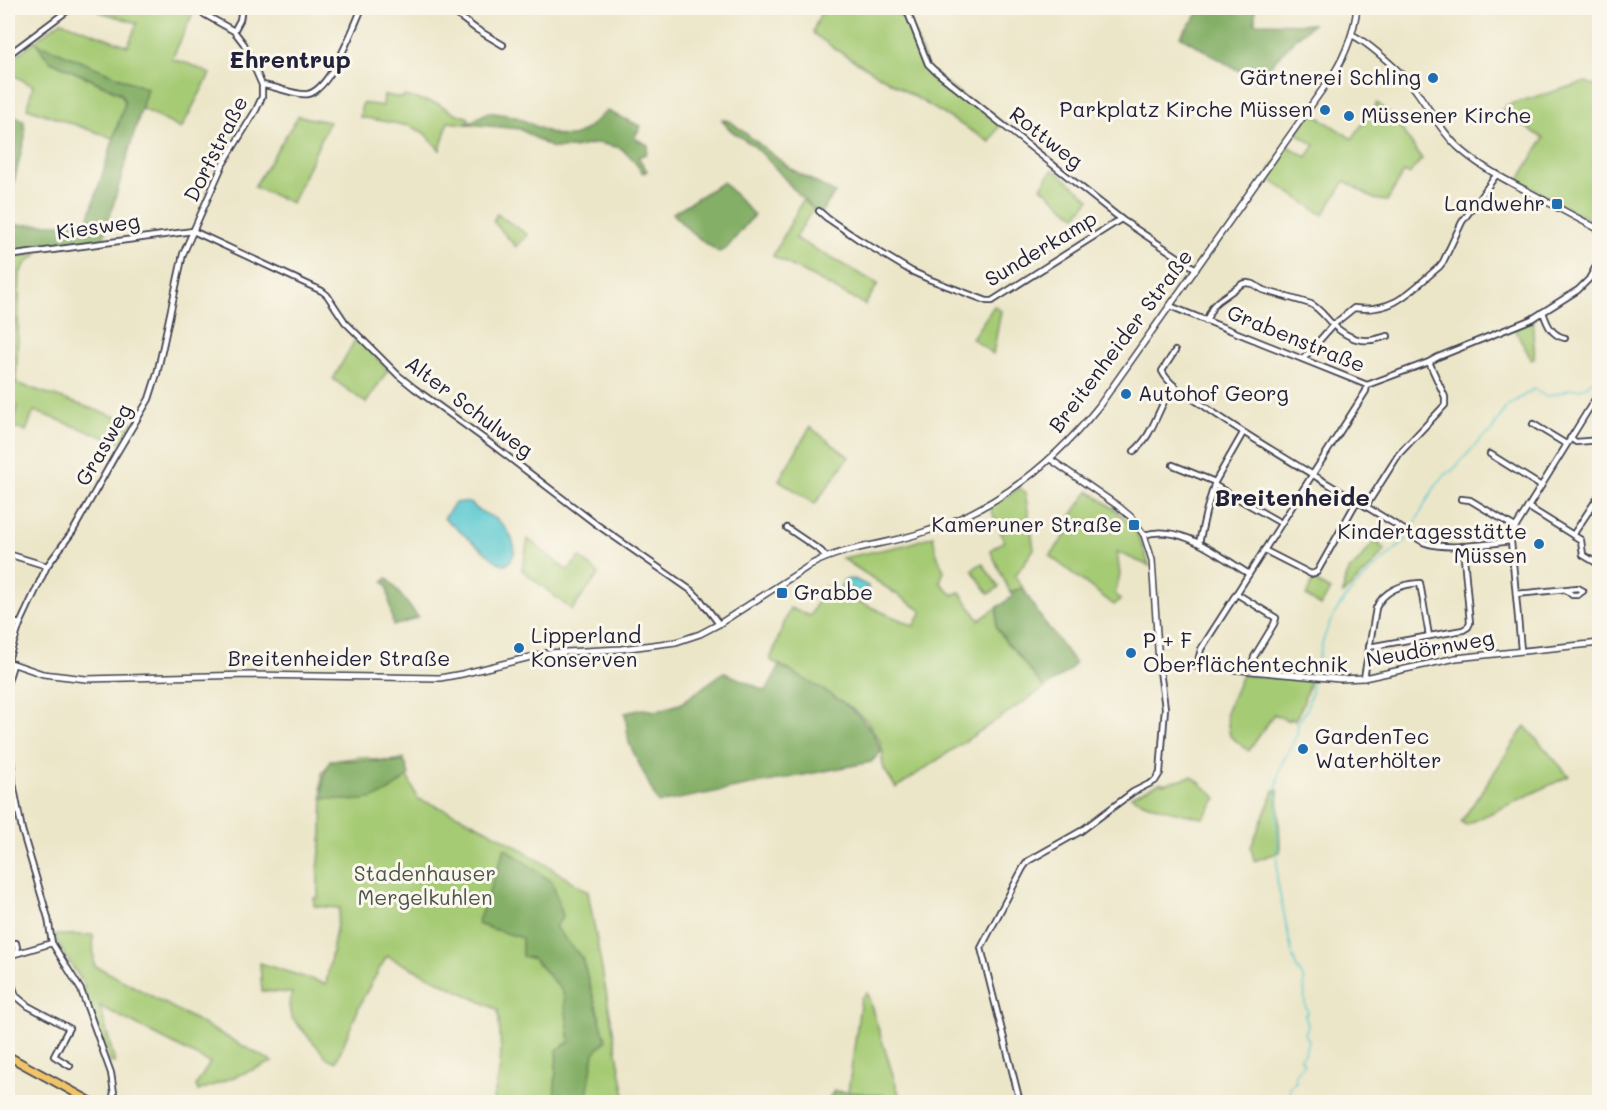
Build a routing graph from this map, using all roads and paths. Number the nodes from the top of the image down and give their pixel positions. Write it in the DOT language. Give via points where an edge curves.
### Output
graph roads {
  1 [pos="9,8"];
  2 [pos="71,8"];
  3 [pos="188,8"];
  4 [pos="242,8"];
  5 [pos="362,8"];
  6 [pos="448,8"];
  7 [pos="906,8"];
  8 [pos="1357,8"];
  9 [pos="8,12"];
  10 [pos="234,32"];
  11 [pos="1352,35"];
  12 [pos="503,45"];
  13 [pos="8,55"];
  14 [pos="262,85"];
  15 [pos="1497,174"];
  16 [pos="819,211"];
  17 [pos="1121,219"];
  18 [pos="1599,230"];
  19 [pos="193,231"];
  20 [pos="8,256"];
  21 [pos="1599,260"];
  22 [pos="1196,269"];
  23 [pos="1170,306"];
  24 [pos="1543,312"];
  25 [pos="1206,321"];
  26 [pos="1333,325"];
  27 [pos="1388,336"];
  28 [pos="1565,338"];
  29 [pos="1175,351"];
  30 [pos="1303,359"];
  31 [pos="1430,362"];
  32 [pos="1175,386"];
  33 [pos="1367,386"];
  34 [pos="1599,391"];
  35 [pos="1533,424"];
  36 [pos="1243,433"];
  37 [pos="1570,438"];
  38 [pos="1597,440"];
  39 [pos="1566,444"];
  40 [pos="1134,451"];
  41 [pos="1490,454"];
  42 [pos="1050,459"];
  43 [pos="1173,465"];
  44 [pos="1599,466"];
  45 [pos="1313,474"];
  46 [pos="1215,484"];
  47 [pos="1541,486"];
  48 [pos="1599,494"];
  49 [pos="1461,499"];
  50 [pos="1357,501"];
  51 [pos="1366,506"];
  52 [pos="1528,507"];
  53 [pos="1281,523"];
  54 [pos="1515,527"];
  55 [pos="787,528"];
  56 [pos="1144,535"];
  57 [pos="1573,535"];
  58 [pos="1511,541"];
  59 [pos="1199,543"];
  60 [pos="1462,546"];
  61 [pos="1264,550"];
  62 [pos="8,554"];
  63 [pos="826,557"];
  64 [pos="1599,565"];
  65 [pos="47,566"];
  66 [pos="1248,574"];
  67 [pos="1566,590"];
  68 [pos="1236,594"];
  69 [pos="1516,594"];
  70 [pos="8,621"];
  71 [pos="20,624"];
  72 [pos="719,624"];
  73 [pos="1429,636"];
  74 [pos="1599,643"];
  75 [pos="1369,648"];
  76 [pos="1521,650"];
  77 [pos="9,662"];
  78 [pos="1159,663"];
  79 [pos="1197,665"];
  80 [pos="1252,670"];
  81 [pos="1364,678"];
  82 [pos="8,681"];
  83 [pos="8,742"];
  84 [pos="16,943"];
  85 [pos="52,943"];
  86 [pos="18,952"];
  87 [pos="8,956"];
  88 [pos="8,973"];
  89 [pos="8,1056"];
  90 [pos="70,1066"];
  91 [pos="92,1102"];
  92 [pos="111,1102"];
  93 [pos="1020,1102"];
  1 -- 9 [label="street"];
  2 -- 13 [label="street"];
  3 -- 10 [label="street, Dorfstraße"];
  4 -- 10 [label="street"];
  5 -- 14 [label="street" via="336,65 320,87 310,94 299,94"];
  6 -- 12 [label="street"];
  7 -- 17 [label="street, Rottweg" via="934,70"];
  8 -- 11 [label="street, Breitenheider Straße"];
  10 -- 14 [label="street, Dorfstraße" via="244,44"];
  11 -- 15 [label="street" via="1416,90 1457,147"];
  11 -- 22 [label="street, Breitenheider Straße" via="1334,73"];
  14 -- 19 [label="street, Dorfstraße" via="256,111 223,164"];
  15 -- 18 [label="street"];
  15 -- 26 [label="street" via="1462,222 1439,267 1394,303 1376,309 1354,308"];
  16 -- 17 [label="street, Sunderkamp" via="911,271 987,301"];
  17 -- 22 [label="street, Rottweg"];
  19 -- 20 [label="street, Kiesweg"];
  19 -- 65 [label="street, Grasweg" via="183,254 157,374 145,409 74,531"];
  19 -- 72 [label="street, Alter Schulweg" via="322,291 345,322 398,375 692,591"];
  21 -- 24 [label="street, Grabenstraße" via="1584,284"];
  22 -- 23 [label="street, Breitenheider Straße"];
  23 -- 25 [label="street, Grabenstraße"];
  23 -- 42 [label="street, Breitenheider Straße" via="1099,405"];
  24 -- 28 [label="street" via="1551,330"];
  24 -- 31 [label="street, Grabenstraße"];
  25 -- 26 [label="street" via="1218,301 1247,283 1311,304"];
  25 -- 30 [label="street, Grabenstraße"];
  26 -- 27 [label="street" via="1360,341"];
  26 -- 30 [label="street"];
  29 -- 32 [label="street" via="1162,371"];
  30 -- 33 [label="street, Grabenstraße"];
  31 -- 33 [label="street, Grabenstraße"];
  31 -- 51 [label="street" via="1445,405 1399,454"];
  32 -- 36 [label="street"];
  32 -- 40 [label="street" via="1152,429"];
  33 -- 45 [label="street"];
  34 -- 37 [label="street"];
  35 -- 39 [label="street"];
  36 -- 45 [label="street"];
  36 -- 46 [label="street"];
  37 -- 38 [label="street" via="1576,442"];
  37 -- 39 [label="street"];
  38 -- 44 [label="street"];
  39 -- 47 [label="street"];
  41 -- 47 [label="street"];
  42 -- 56 [label="street" via="1118,506"];
  42 -- 63 [label="street, Breitenheider Straße" via="1003,495 958,519 918,534"];
  43 -- 46 [label="street"];
  45 -- 50 [label="street"];
  45 -- 53 [label="street"];
  46 -- 53 [label="street"];
  46 -- 59 [label="street"];
  47 -- 52 [label="street"];
  48 -- 57 [label="street"];
  49 -- 54 [label="street" via="1470,500"];
  50 -- 51 [label="street"];
  50 -- 61 [label="street" via="1314,574"];
  51 -- 60 [label="street" via="1429,545"];
  52 -- 54 [label="street"];
  52 -- 57 [label="street"];
  53 -- 61 [label="street"];
  54 -- 58 [label="street"];
  55 -- 63 [label="street"];
  56 -- 59 [label="street" via="1161,531"];
  56 -- 78 [label="street" via="1152,561"];
  57 -- 64 [label="street" via="1581,540 1583,555"];
  58 -- 60 [label="street"];
  58 -- 69 [label="street"];
  59 -- 66 [label="street"];
  60 -- 73 [label="street" via="1469,626"];
  61 -- 66 [label="street"];
  62 -- 65 [label="street"];
  63 -- 72 [label="street, Breitenheider Straße"];
  65 -- 71 [label="street, Grasweg"];
  66 -- 68 [label="street"];
  67 -- 69 [label="street"];
  68 -- 79 [label="street" via="1201,649"];
  68 -- 80 [label="street" via="1276,618 1254,657"];
  69 -- 76 [label="street"];
  70 -- 71 [label="street"];
  71 -- 77 [label="street, Grasweg"];
  72 -- 77 [label="street, Breitenheider Straße" via="676,642 547,653 440,678 272,675 86,679 43,674"];
  73 -- 75 [label="street"];
  73 -- 75 [label="street" via="1421,585 1417,583 1392,590 1379,602"];
  74 -- 76 [label="street, Neudörnweg"];
  75 -- 81 [label="street"];
  76 -- 81 [label="street, Neudörnweg" via="1456,658"];
  77 -- 82 [label="street, Grasweg"];
  78 -- 79 [label="street, Neudörnweg"];
  78 -- 93 [label="street" via="1165,708 1160,773 1155,781 1133,792 1076,834 1028,861 981,948"];
  79 -- 80 [label="street, Neudörnweg"];
  80 -- 81 [label="street, Neudörnweg"];
  83 -- 85 [label="street" via="22,830"];
  84 -- 86 [label="street"];
  85 -- 86 [label="street"];
  85 -- 92 [label="street" via="81,990 111,1073"];
  86 -- 87 [label="street"];
  88 -- 90 [label="street" via="16,996 69,1028 54,1056"];
  89 -- 91 [label="main road"];
}
